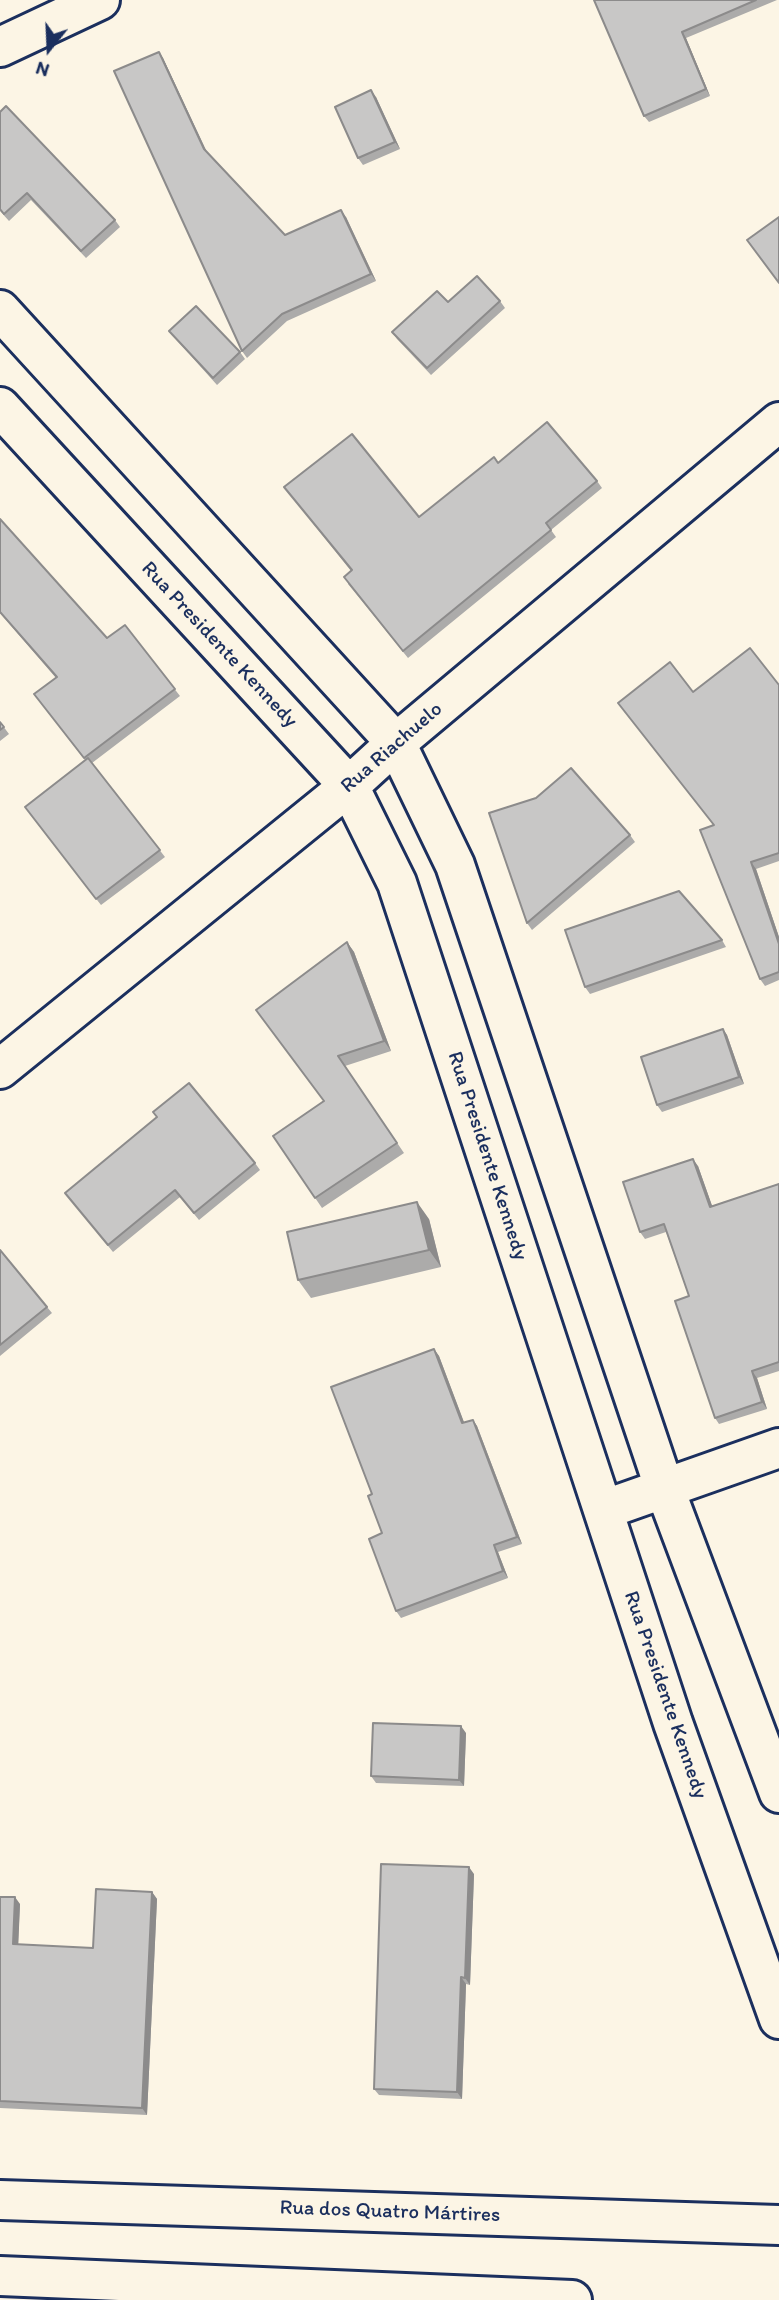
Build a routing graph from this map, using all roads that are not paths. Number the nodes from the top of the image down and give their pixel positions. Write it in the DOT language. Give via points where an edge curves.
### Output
graph roads {
  1 [pos="100,0"];
  2 [pos="0,47"];
  3 [pos="0,310"];
  4 [pos="0,407"];
  5 [pos="779,422"];
  6 [pos="396,743"];
  7 [pos="349,786"];
  8 [pos="0,1069"];
  9 [pos="779,1448"];
  10 [pos="664,1487"];
  11 [pos="603,1510"];
  12 [pos="779,1793"];
  13 [pos="779,2019"];
  14 [pos="0,2200"];
  15 [pos="779,2225"];
  16 [pos="0,2276"];
  17 [pos="572,2300"];
  1 -- 2 [label="street"];
  3 -- 6 [label="street"];
  4 -- 7 [label="street, Rua Presidente Kennedy"];
  5 -- 6 [label="street, Rua Riachuelo"];
  6 -- 7 [label="street, Rua Riachuelo"];
  6 -- 10 [label="street" via="455,866"];
  7 -- 8 [label="street, Rua Riachuelo"];
  7 -- 11 [label="street, Rua Presidente Kennedy" via="397,883"];
  9 -- 10 [label="street"];
  10 -- 11 [label="street"];
  10 -- 12 [label="street"];
  11 -- 13 [label="street, Rua Presidente Kennedy"];
  14 -- 15 [label="street, Rua dos Quatro Mártires"];
  16 -- 17 [label="street"];
}
